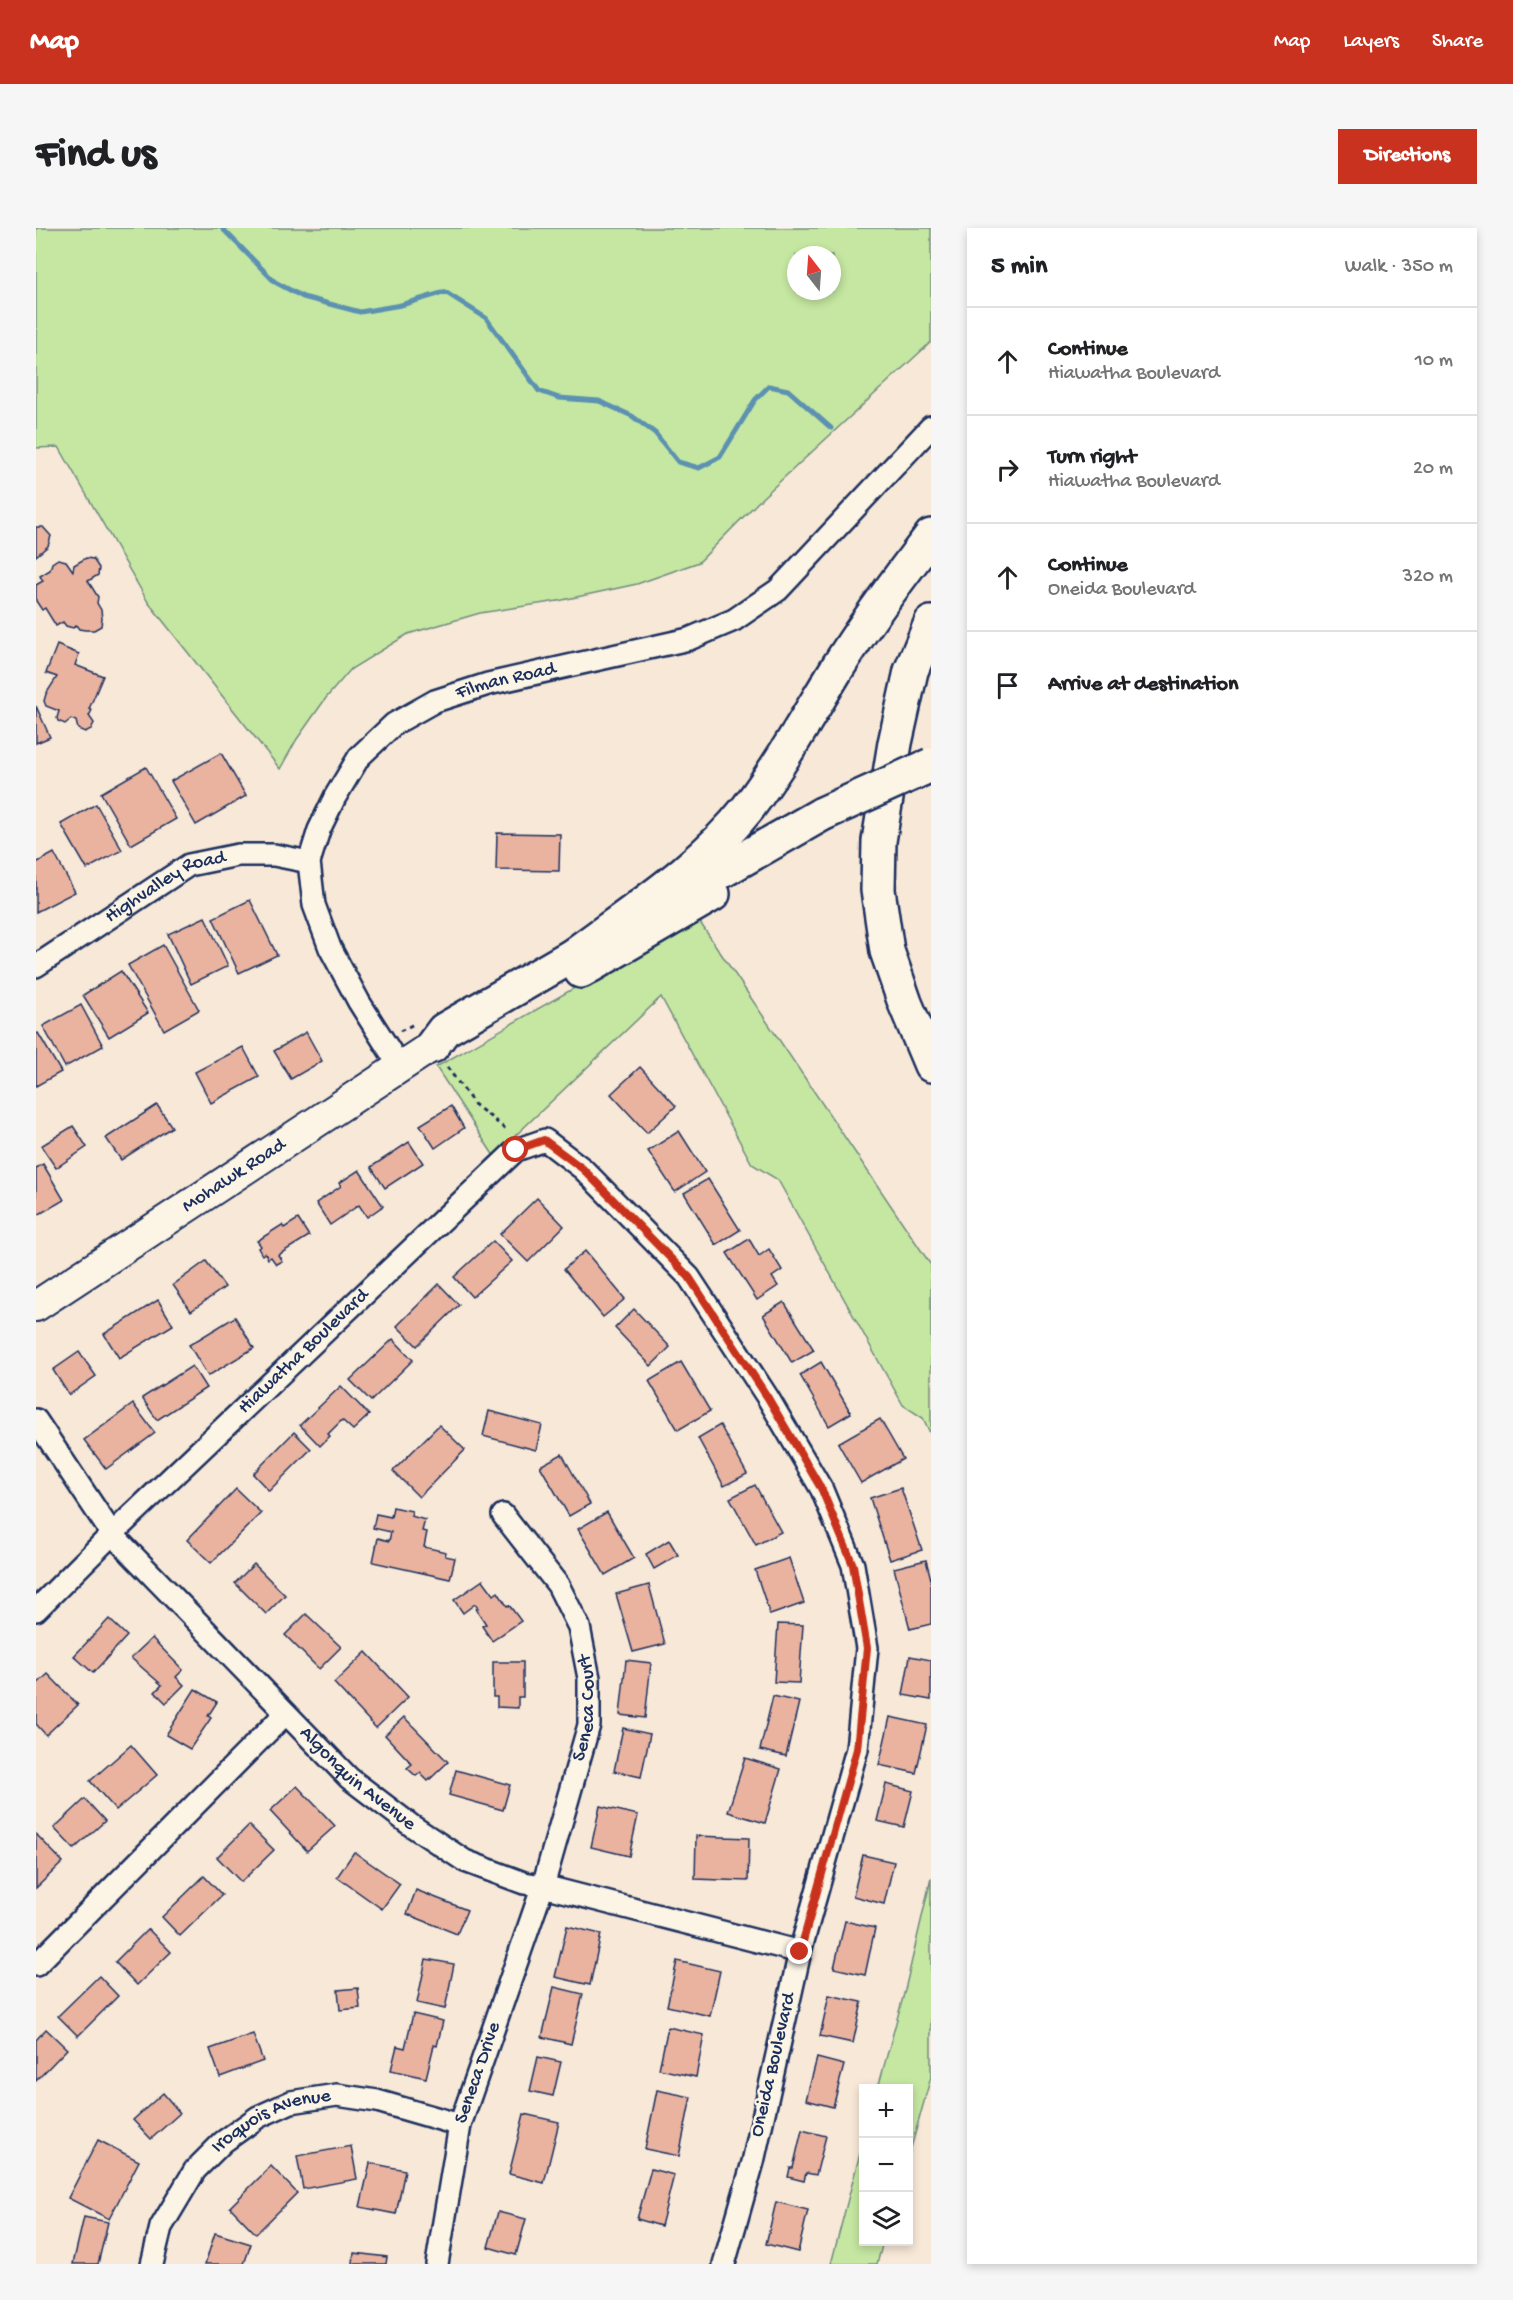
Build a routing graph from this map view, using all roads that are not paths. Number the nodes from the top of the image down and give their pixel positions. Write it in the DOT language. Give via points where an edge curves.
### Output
graph roads {
  1 [pos="931,428"];
  2 [pos="931,537"];
  3 [pos="931,623"];
  4 [pos="930,777"];
  5 [pos="822,824"];
  6 [pos="309,862"];
  7 [pos="571,957"];
  8 [pos="36,966"];
  9 [pos="432,1046"];
  10 [pos="931,1065"];
  11 [pos="400,1066"];
  12 [pos="583,1169"];
  13 [pos="36,1306"];
  14 [pos="36,1420"];
  15 [pos="503,1515"];
  16 [pos="112,1534"];
  17 [pos="36,1610"];
  18 [pos="285,1714"];
  19 [pos="543,1886"];
  20 [pos="800,1952"];
  21 [pos="36,1965"];
  22 [pos="460,2125"];
  23 [pos="152,2264"];
  24 [pos="438,2264"];
  25 [pos="724,2264"];
  1 -- 6 [label="street, Filman Road" via="778,590 734,620 689,639 488,684 435,701 394,724 359,757 322,822"];
  2 -- 7 [label="highway" via="886,593 747,808 699,861"];
  3 -- 10 [label="highway" via="911,670 896,743 879,841 878,890 887,951"];
  4 -- 5 [label="highway, bridge"];
  5 -- 7 [label="highway"];
  5 -- 9 [label="highway" via="714,893 453,1047"];
  6 -- 8 [label="street, Highvalley Road" via="274,855 238,855 189,865"];
  6 -- 11 [label="street, Filman Road" via="314,904 330,948"];
  7 -- 9 [label="highway" via="444,1030"];
  9 -- 11 [label="main road, Mohawk Road"];
  11 -- 13 [label="main road, Mohawk Road"];
  12 -- 16 [label="street, Hiawatha Boulevard" via="544,1140 516,1150"];
  12 -- 20 [label="street, Oneida Boulevard" via="689,1277 822,1490 853,1565 867,1648 857,1749"];
  14 -- 16 [label="street, Algonquin Avenue"];
  15 -- 19 [label="street, Seneca Court" via="558,1585 579,1627 589,1678 589,1725"];
  16 -- 17 [label="street, Hiawatha Boulevard"];
  16 -- 18 [label="street, Algonquin Avenue"];
  18 -- 19 [label="street, Algonquin Avenue" via="349,1778 412,1826 465,1861"];
  18 -- 21 [label="street"];
  19 -- 20 [label="street, Algonquin Avenue"];
  19 -- 22 [label="street, Seneca Drive"];
  20 -- 25 [label="street, Oneida Boulevard" via="753,2162"];
  22 -- 23 [label="street, Iroquois Avenue" via="377,2101 337,2096 291,2102 258,2117 223,2142 195,2170 161,2227"];
  22 -- 24 [label="street, Seneca Drive"];
}
